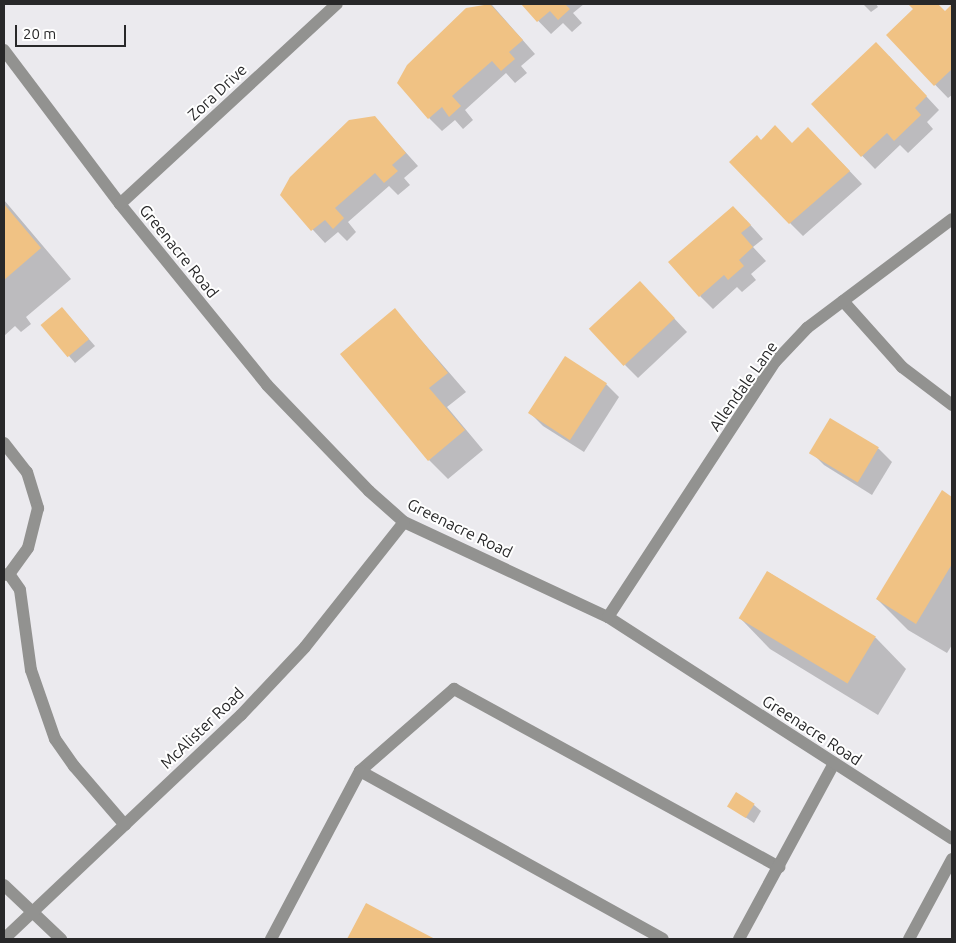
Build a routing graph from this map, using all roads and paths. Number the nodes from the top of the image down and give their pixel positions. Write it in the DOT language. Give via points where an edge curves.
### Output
graph roads {
  1 [pos="337,4"];
  2 [pos="4,50"];
  3 [pos="120,204"];
  4 [pos="952,219"];
  5 [pos="843,301"];
  6 [pos="952,405"];
  7 [pos="4,443"];
  8 [pos="404,522"];
  9 [pos="6,574"];
  10 [pos="608,618"];
  11 [pos="834,763"];
  12 [pos="360,771"];
  13 [pos="125,825"];
  14 [pos="952,839"];
  15 [pos="952,859"];
  16 [pos="779,867"];
  17 [pos="4,886"];
  18 [pos="32,912"];
  19 [pos="4,939"];
  20 [pos="61,939"];
  21 [pos="271,939"];
  22 [pos="663,939"];
  23 [pos="739,939"];
  24 [pos="909,939"];
  1 -- 3 [label="street, Zora Drive"];
  2 -- 3 [label="street, Greenacre Road"];
  3 -- 8 [label="street, Greenacre Road" via="267,385 369,491"];
  4 -- 5 [label="street, Allendale Lane"];
  5 -- 6 [label="street" via="902,367"];
  5 -- 10 [label="street, Allendale Lane" via="807,328 775,362"];
  7 -- 9 [label="street" via="27,472 38,508 28,548"];
  8 -- 10 [label="street, Greenacre Road"];
  8 -- 13 [label="street, McAlister Road" via="305,647 241,715"];
  9 -- 13 [label="street" via="20,590 31,670 55,739"];
  10 -- 11 [label="street, Greenacre Road"];
  11 -- 14 [label="street, Greenacre Road"];
  11 -- 16 [label="street"];
  12 -- 16 [label="street" via="454,689"];
  12 -- 21 [label="street"];
  12 -- 22 [label="street"];
  13 -- 18 [label="street, McAlister Road"];
  15 -- 24 [label="street"];
  16 -- 23 [label="street"];
  17 -- 18 [label="street"];
  18 -- 19 [label="street, McAlister Road"];
  18 -- 20 [label="street"];
}
